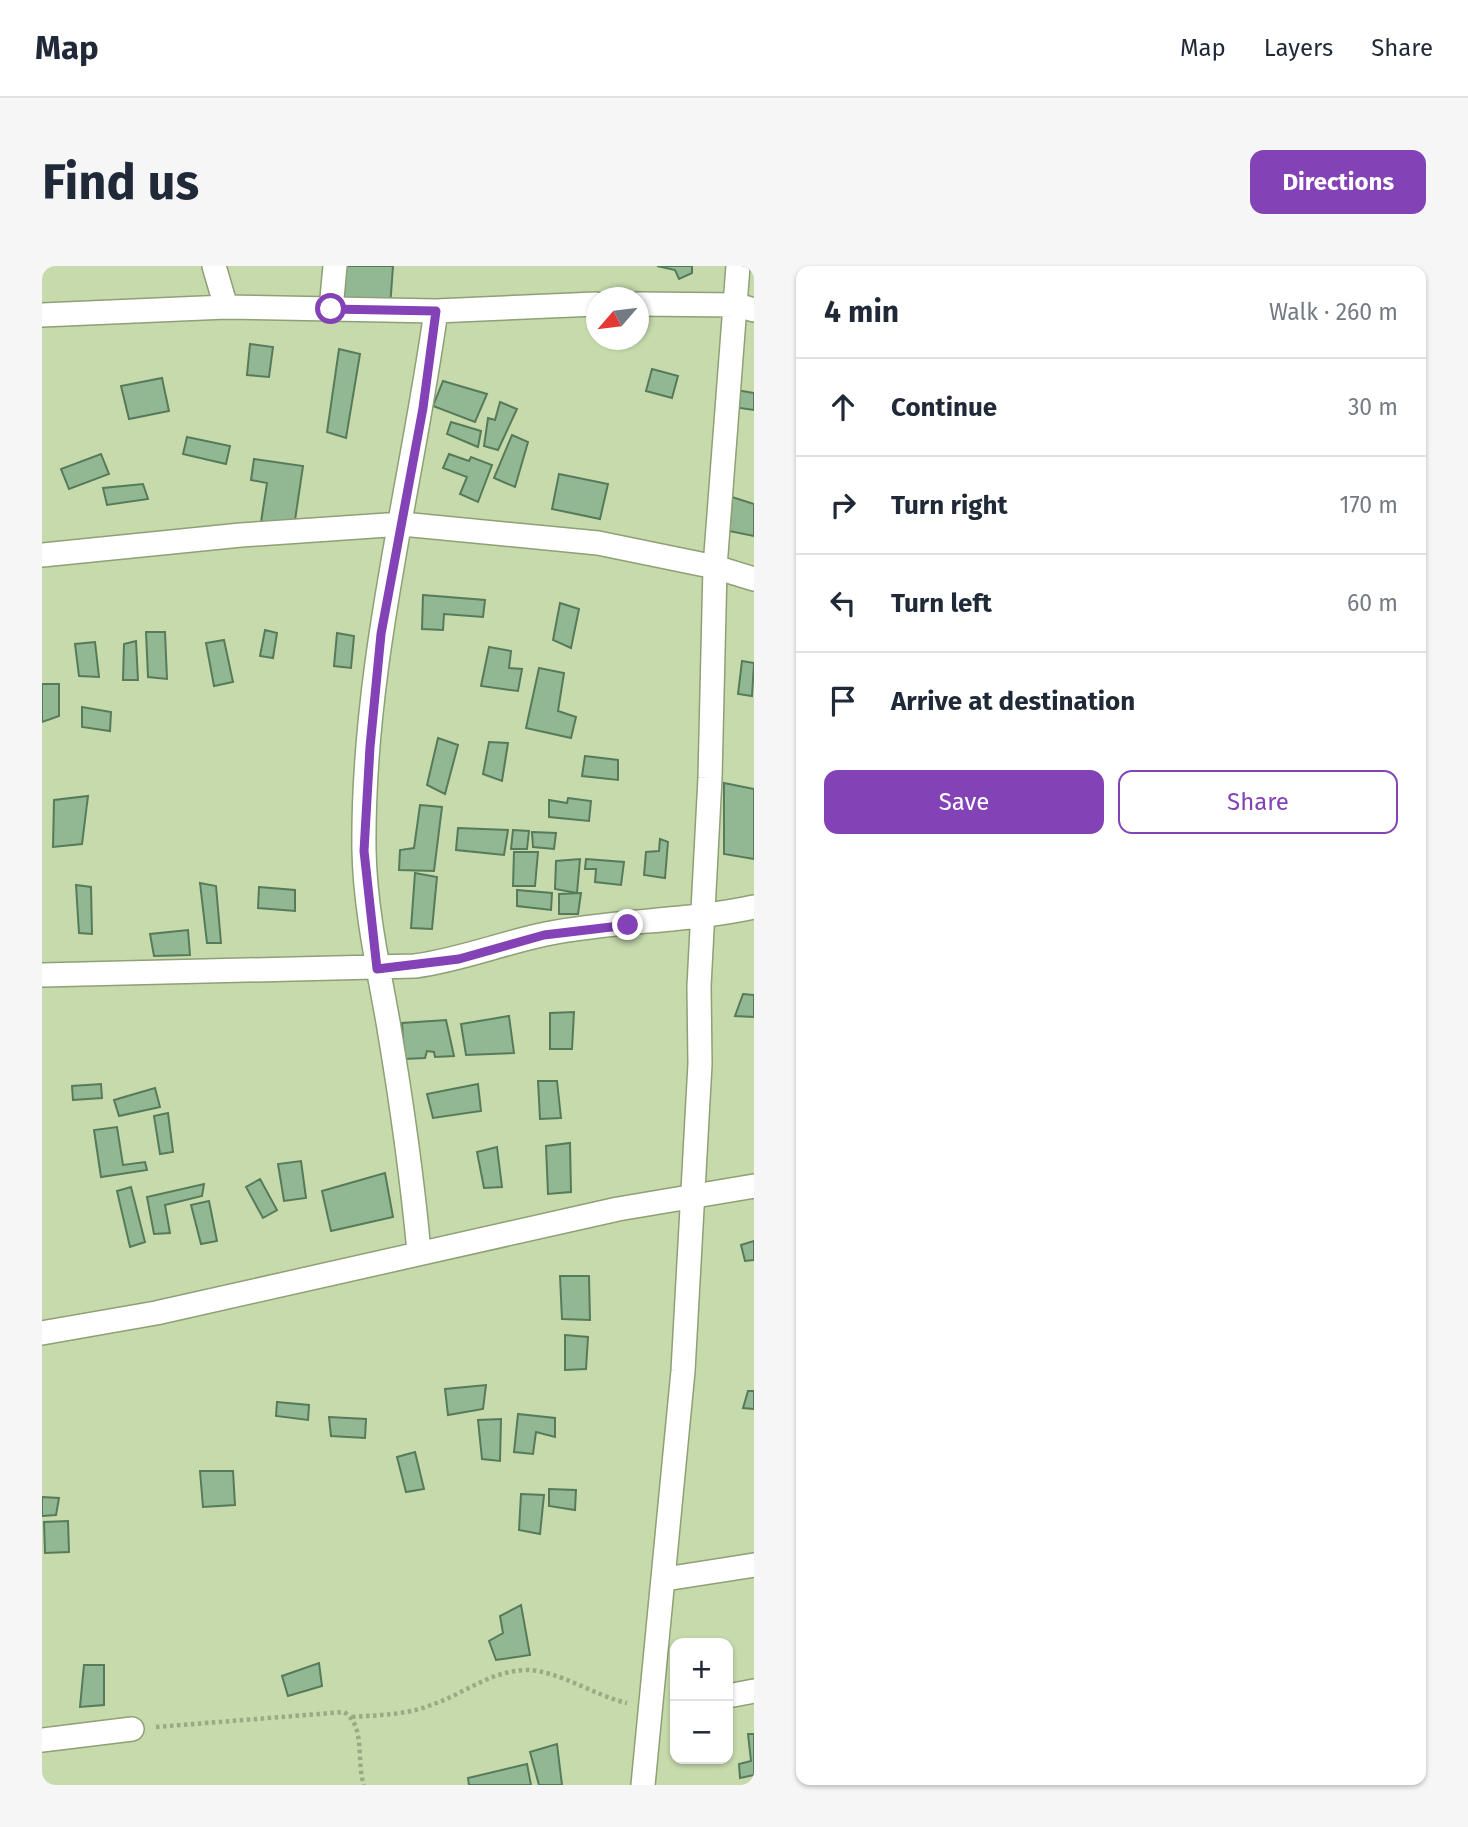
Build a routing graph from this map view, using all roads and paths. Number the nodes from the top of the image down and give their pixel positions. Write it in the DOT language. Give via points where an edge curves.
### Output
graph roads {
  1 [pos="214,266"];
  2 [pos="335,266"];
  3 [pos="738,266"];
  4 [pos="586,304"];
  5 [pos="649,304"];
  6 [pos="226,307"];
  7 [pos="746,307"];
  8 [pos="331,309"];
  9 [pos="436,311"];
  10 [pos="42,315"];
  11 [pos="402,524"];
  12 [pos="42,555"];
  13 [pos="715,567"];
  14 [pos="754,579"];
  15 [pos="754,907"];
  16 [pos="704,918"];
  17 [pos="377,969"];
  18 [pos="42,975"];
  19 [pos="754,1186"];
  20 [pos="694,1194"];
  21 [pos="419,1252"];
  22 [pos="42,1333"];
  23 [pos="754,1565"];
  24 [pos="665,1579"];
  25 [pos="754,1691"];
  26 [pos="733,1695"];
  27 [pos="664,1706"];
  28 [pos="352,1717"];
  29 [pos="132,1729"];
  30 [pos="42,1740"];
  31 [pos="365,1785"];
  32 [pos="643,1785"];
  1 -- 6 [label="street"];
  2 -- 8 [label="street"];
  3 -- 7 [label="street"];
  4 -- 9 [label="street"];
  5 -- 7 [label="street"];
  6 -- 8 [label="street"];
  6 -- 10 [label="street"];
  7 -- 13 [label="street"];
  8 -- 9 [label="street"];
  9 -- 11 [label="street"];
  11 -- 12 [label="street"];
  11 -- 13 [label="street" via="598,543"];
  11 -- 17 [label="street" via="381,634 364,851"];
  13 -- 14 [label="street"];
  13 -- 16 [label="street"];
  15 -- 16 [label="street"];
  16 -- 17 [label="street" via="556,933 459,959"];
  16 -- 20 [label="street"];
  17 -- 18 [label="street"];
  17 -- 21 [label="street" via="412,1164"];
  19 -- 20 [label="street"];
  20 -- 21 [label="street"];
  20 -- 24 [label="street"];
  21 -- 22 [label="street" via="156,1313"];
  23 -- 24 [label="street"];
  24 -- 27 [label="street"];
  25 -- 26 [label="street"];
  27 -- 28 [label="path" via="613,1700 526,1670 489,1677 442,1701 405,1713"];
  27 -- 32 [label="street"];
  28 -- 29 [label="path" via="327,1711"];
  28 -- 31 [label="path"];
  29 -- 30 [label="street"];
}
